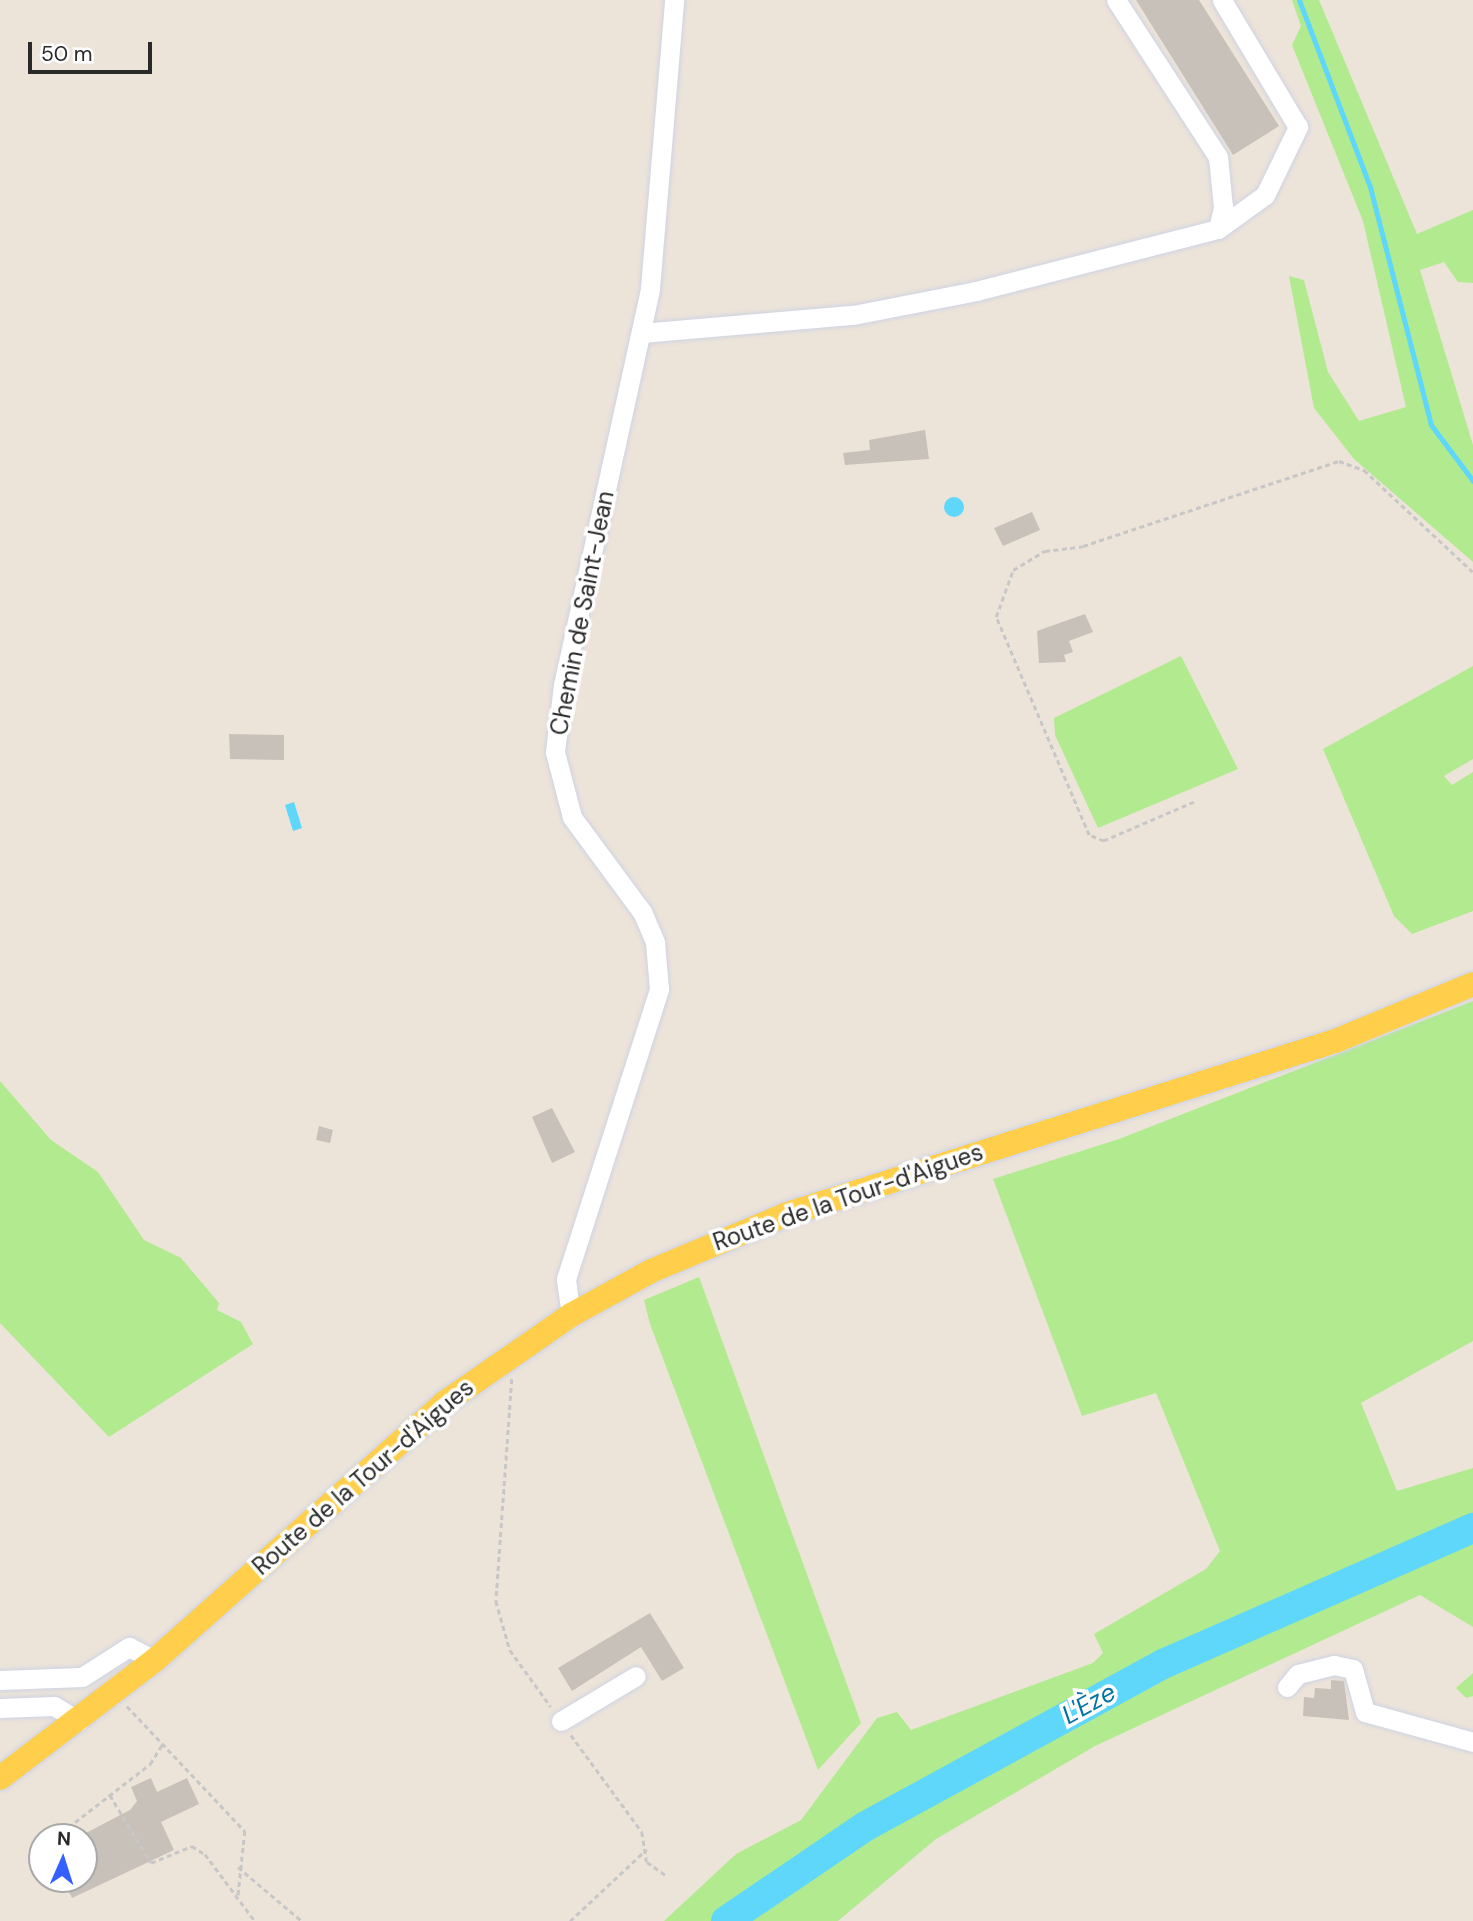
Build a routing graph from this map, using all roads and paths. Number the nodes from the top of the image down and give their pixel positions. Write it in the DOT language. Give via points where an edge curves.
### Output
graph roads {
  1 [pos="674,0"];
  2 [pos="1116,0"];
  3 [pos="1222,0"];
  4 [pos="1219,229"];
  5 [pos="641,333"];
  6 [pos="1473,572"];
  7 [pos="1194,802"];
  8 [pos="1473,984"];
  9 [pos="571,1315"];
  10 [pos="515,1352"];
  11 [pos="155,1660"];
  12 [pos="636,1676"];
  13 [pos="0,1680"];
  14 [pos="1287,1688"];
  15 [pos="115,1693"];
  16 [pos="0,1708"];
  17 [pos="79,1721"];
  18 [pos="561,1721"];
  19 [pos="1473,1741"];
  20 [pos="162,1743"];
  21 [pos="0,1778"];
  22 [pos="110,1795"];
  23 [pos="75,1822"];
  24 [pos="647,1849"];
  25 [pos="239,1867"];
  26 [pos="667,1876"];
  27 [pos="238,1898"];
  28 [pos="255,1921"];
  29 [pos="302,1921"];
  30 [pos="570,1921"];
  1 -- 5 [label="street, Chemin de Saint-Jean" via="662,198"];
  2 -- 4 [label="street" via="1218,158 1223,207"];
  3 -- 4 [label="street" via="1298,127 1265,195"];
  4 -- 5 [label="street" via="976,291 853,315"];
  5 -- 9 [label="street, Chemin de Saint-Jean" via="563,685 555,752 572,817 642,912 655,942 659,989 566,1279"];
  6 -- 7 [label="path" via="1364,470 1339,461 1083,546 1045,551 1013,570 996,617 1089,835 1104,841"];
  8 -- 9 [label="main road, Route de la Tour-d'Aigues" via="1335,1041 736,1232"];
  9 -- 10 [label="main road, Route de la Tour-d'Aigues"];
  10 -- 11 [label="main road, Route de la Tour-d'Aigues" via="365,1469"];
  10 -- 18 [label="path" via="496,1601 510,1650"];
  11 -- 13 [label="street" via="129,1647 82,1677"];
  11 -- 15 [label="main road, Route de la Tour-d'Aigues"];
  12 -- 18 [label="street"];
  14 -- 19 [label="street" via="1298,1674 1334,1665 1353,1670 1365,1712"];
  15 -- 17 [label="main road, Route de la Tour-d'Aigues"];
  15 -- 20 [label="path"];
  16 -- 17 [label="street" via="54,1706"];
  17 -- 21 [label="main road, Route de la Tour-d'Aigues"];
  18 -- 24 [label="path" via="635,1822"];
  20 -- 22 [label="path" via="163,1751"];
  20 -- 25 [label="path" via="245,1831"];
  22 -- 23 [label="path"];
  22 -- 27 [label="path" via="150,1863 192,1846"];
  24 -- 26 [label="path" via="647,1862"];
  24 -- 30 [label="path"];
  25 -- 27 [label="path"];
  25 -- 29 [label="path"];
  27 -- 28 [label="path"];
}
